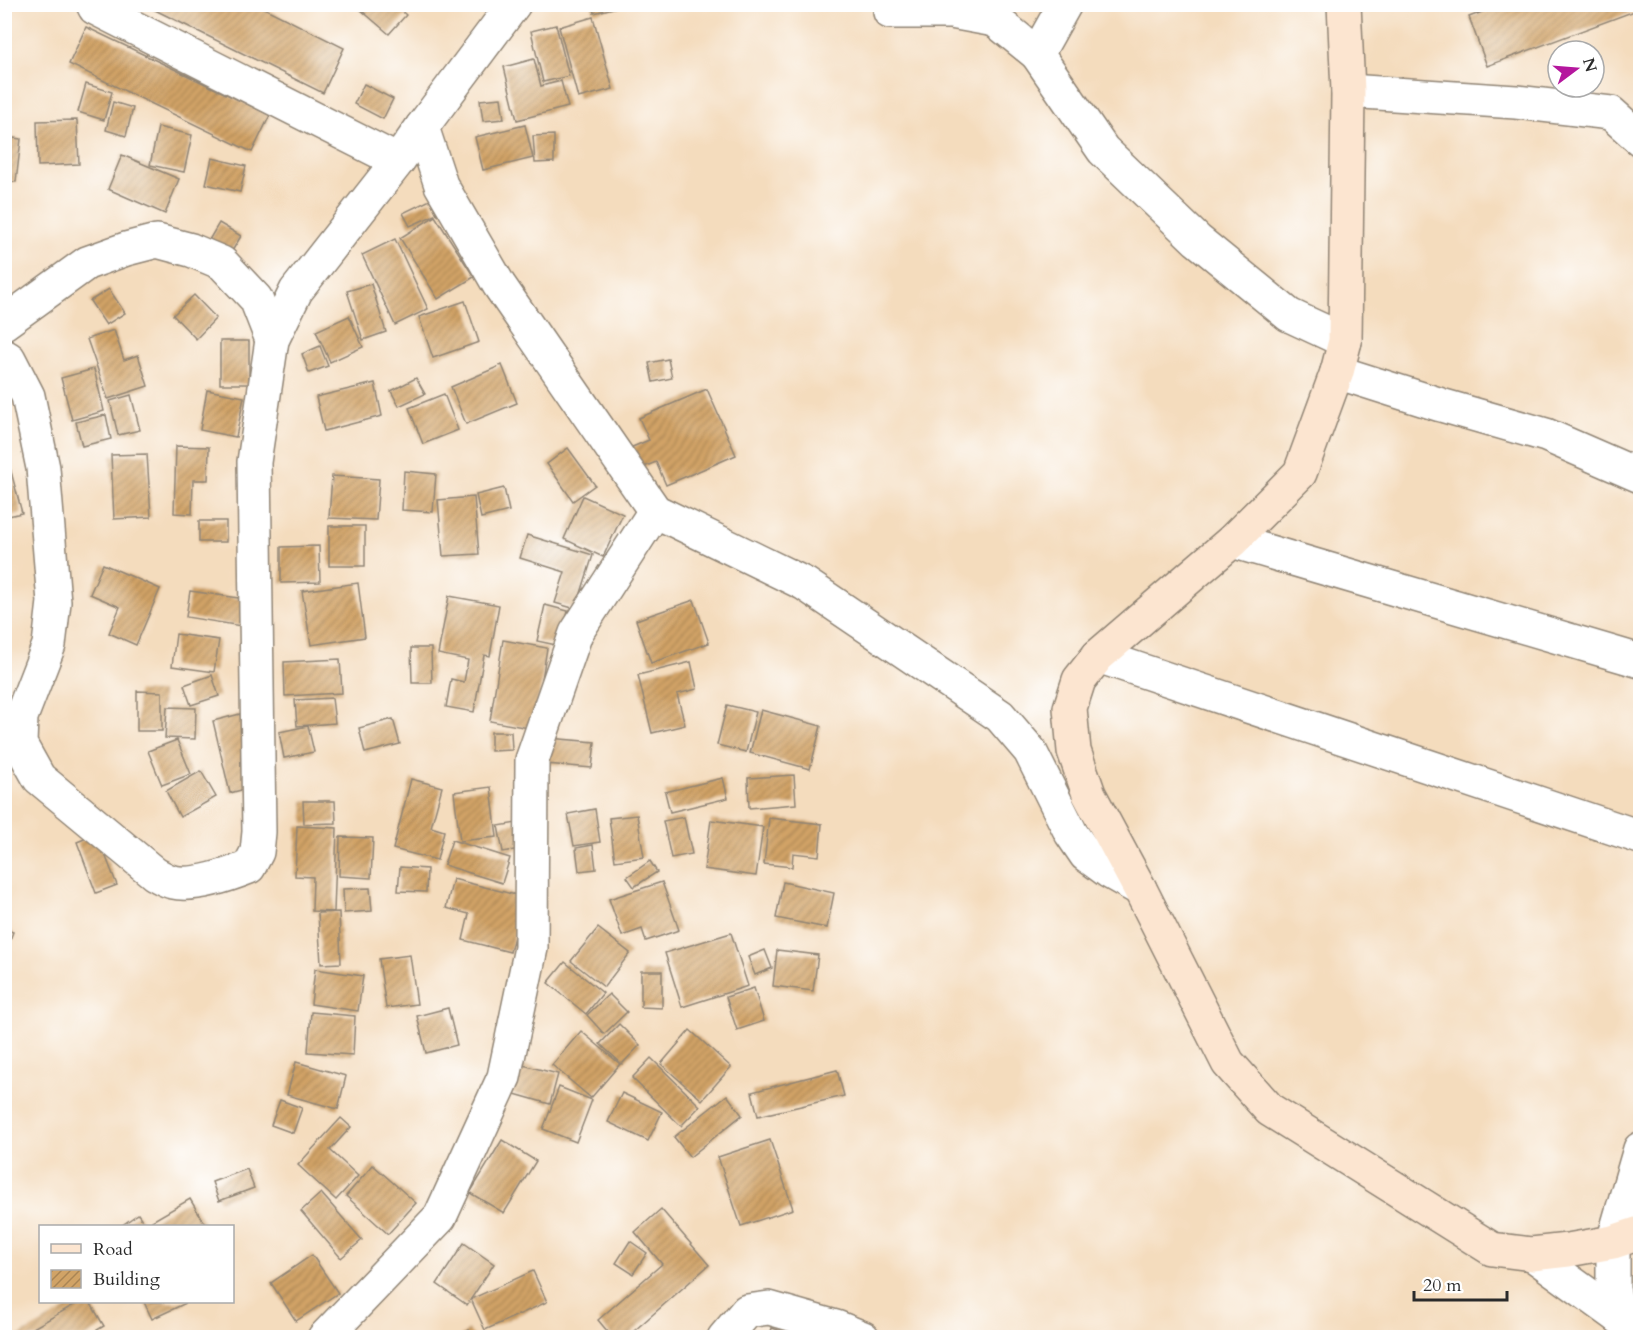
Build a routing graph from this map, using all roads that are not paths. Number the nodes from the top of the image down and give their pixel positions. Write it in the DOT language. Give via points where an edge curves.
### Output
graph roads {
  1 [pos="93,4"];
  2 [pos="514,4"];
  3 [pos="1065,4"];
  4 [pos="1344,4"];
  5 [pos="890,12"];
  6 [pos="1037,54"];
  7 [pos="1348,91"];
  8 [pos="422,127"];
  9 [pos="1641,139"];
  10 [pos="398,161"];
  11 [pos="4,323"];
  12 [pos="272,340"];
  13 [pos="4,356"];
  14 [pos="1341,356"];
  15 [pos="1641,476"];
  16 [pos="655,511"];
  17 [pos="1232,541"];
  18 [pos="1098,656"];
  19 [pos="1641,662"];
  20 [pos="1641,837"];
  21 [pos="1140,889"];
  22 [pos="1641,1149"];
  23 [pos="1627,1238"];
  24 [pos="1532,1254"];
  25 [pos="1630,1326"];
  26 [pos="324,1338"];
  27 [pos="724,1338"];
  28 [pos="863,1338"];
  1 -- 10 [label="street"];
  2 -- 8 [label="street"];
  3 -- 6 [label="street"];
  4 -- 7 [label="street"];
  5 -- 6 [label="street" via="951,12 995,20"];
  6 -- 14 [label="street" via="1103,150 1197,240"];
  7 -- 9 [label="street" via="1516,102 1611,113"];
  7 -- 14 [label="street"];
  8 -- 10 [label="street"];
  8 -- 16 [label="street" via="441,185 499,285"];
  10 -- 12 [label="street" via="296,291"];
  11 -- 12 [label="street" via="87,263 157,241 222,263 256,300"];
  12 -- 13 [label="street" via="254,462 257,852 249,867 198,882 173,882 155,874 39,778 20,744 21,717 49,645 54,602 43,468 28,396"];
  14 -- 15 [label="street" via="1441,405 1546,435"];
  14 -- 17 [label="street" via="1300,473"];
  16 -- 21 [label="street" via="805,584 1000,716 1030,752 1071,834 1086,855"];
  16 -- 26 [label="street" via="576,633 532,760 531,948 504,1077 440,1217"];
  17 -- 18 [label="street"];
  17 -- 19 [label="street"];
  18 -- 20 [label="street"];
  18 -- 21 [label="street" via="1079,680 1070,708 1074,751 1089,794"];
  21 -- 24 [label="street" via="1228,1063 1270,1110 1492,1249"];
  22 -- 23 [label="street"];
  23 -- 24 [label="street"];
  23 -- 25 [label="street" via="1613,1289"];
  24 -- 25 [label="street"];
  27 -- 28 [label="street" via="747,1311 769,1308"];
}
